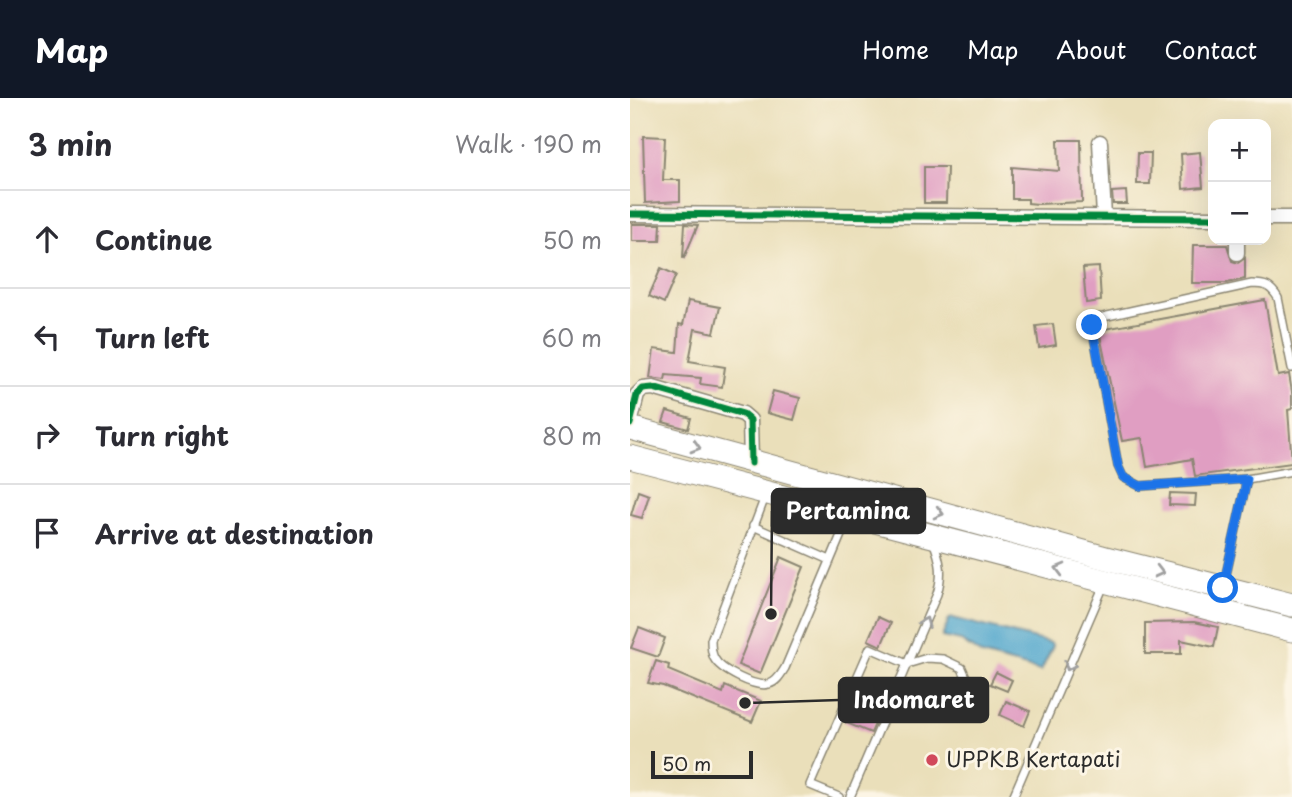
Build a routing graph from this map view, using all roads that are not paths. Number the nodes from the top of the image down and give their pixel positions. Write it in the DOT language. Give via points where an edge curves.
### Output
graph roads {
  1 [pos="1100,142"];
  2 [pos="630,214"];
  3 [pos="1104,217"];
  4 [pos="1208,218"];
  5 [pos="1271,218"];
  6 [pos="1292,218"];
  7 [pos="1292,368"];
  8 [pos="630,426"];
  9 [pos="630,457"];
  10 [pos="751,463"];
  11 [pos="1292,471"];
  12 [pos="1247,479"];
  13 [pos="820,481"];
  14 [pos="767,493"];
  15 [pos="811,506"];
  16 [pos="849,516"];
  17 [pos="752,526"];
  18 [pos="931,536"];
  19 [pos="830,560"];
  20 [pos="1105,581"];
  21 [pos="1223,588"];
  22 [pos="1292,605"];
  23 [pos="1292,630"];
  24 [pos="907,664"];
  25 [pos="972,691"];
  26 [pos="839,797"];
  27 [pos="850,797"];
  28 [pos="1013,797"];
  1 -- 3 [label="street"];
  2 -- 3 [label="street"];
  3 -- 4 [label="street"];
  5 -- 6 [label="street"];
  7 -- 12 [label="lane" via="1278,298 1273,288 1264,284 1095,318 1092,325 1123,477 1140,486"];
  8 -- 10 [label="highway, one-way"];
  8 -- 10 [label="street" via="637,395 643,389 743,414 752,428"];
  9 -- 14 [label="highway"];
  10 -- 13 [label="highway"];
  11 -- 12 [label="lane"];
  12 -- 21 [label="lane"];
  13 -- 15 [label="highway"];
  13 -- 21 [label="highway, one-way"];
  14 -- 15 [label="highway"];
  14 -- 17 [label="lane"];
  15 -- 16 [label="highway"];
  16 -- 18 [label="highway"];
  16 -- 19 [label="lane"];
  17 -- 19 [label="lane"];
  17 -- 19 [label="lane" via="711,640 714,659 757,684 778,679 785,668"];
  20 -- 18 [label="highway, one-way"];
  24 -- 18 [label="lane, one-way" via="942,578"];
  20 -- 23 [label="highway"];
  20 -- 28 [label="lane, one-way"];
  21 -- 22 [label="highway"];
  24 -- 25 [label="lane" via="943,659 962,668"];
  24 -- 26 [label="lane" via="870,648 810,785"];
  24 -- 27 [label="lane"];
}
